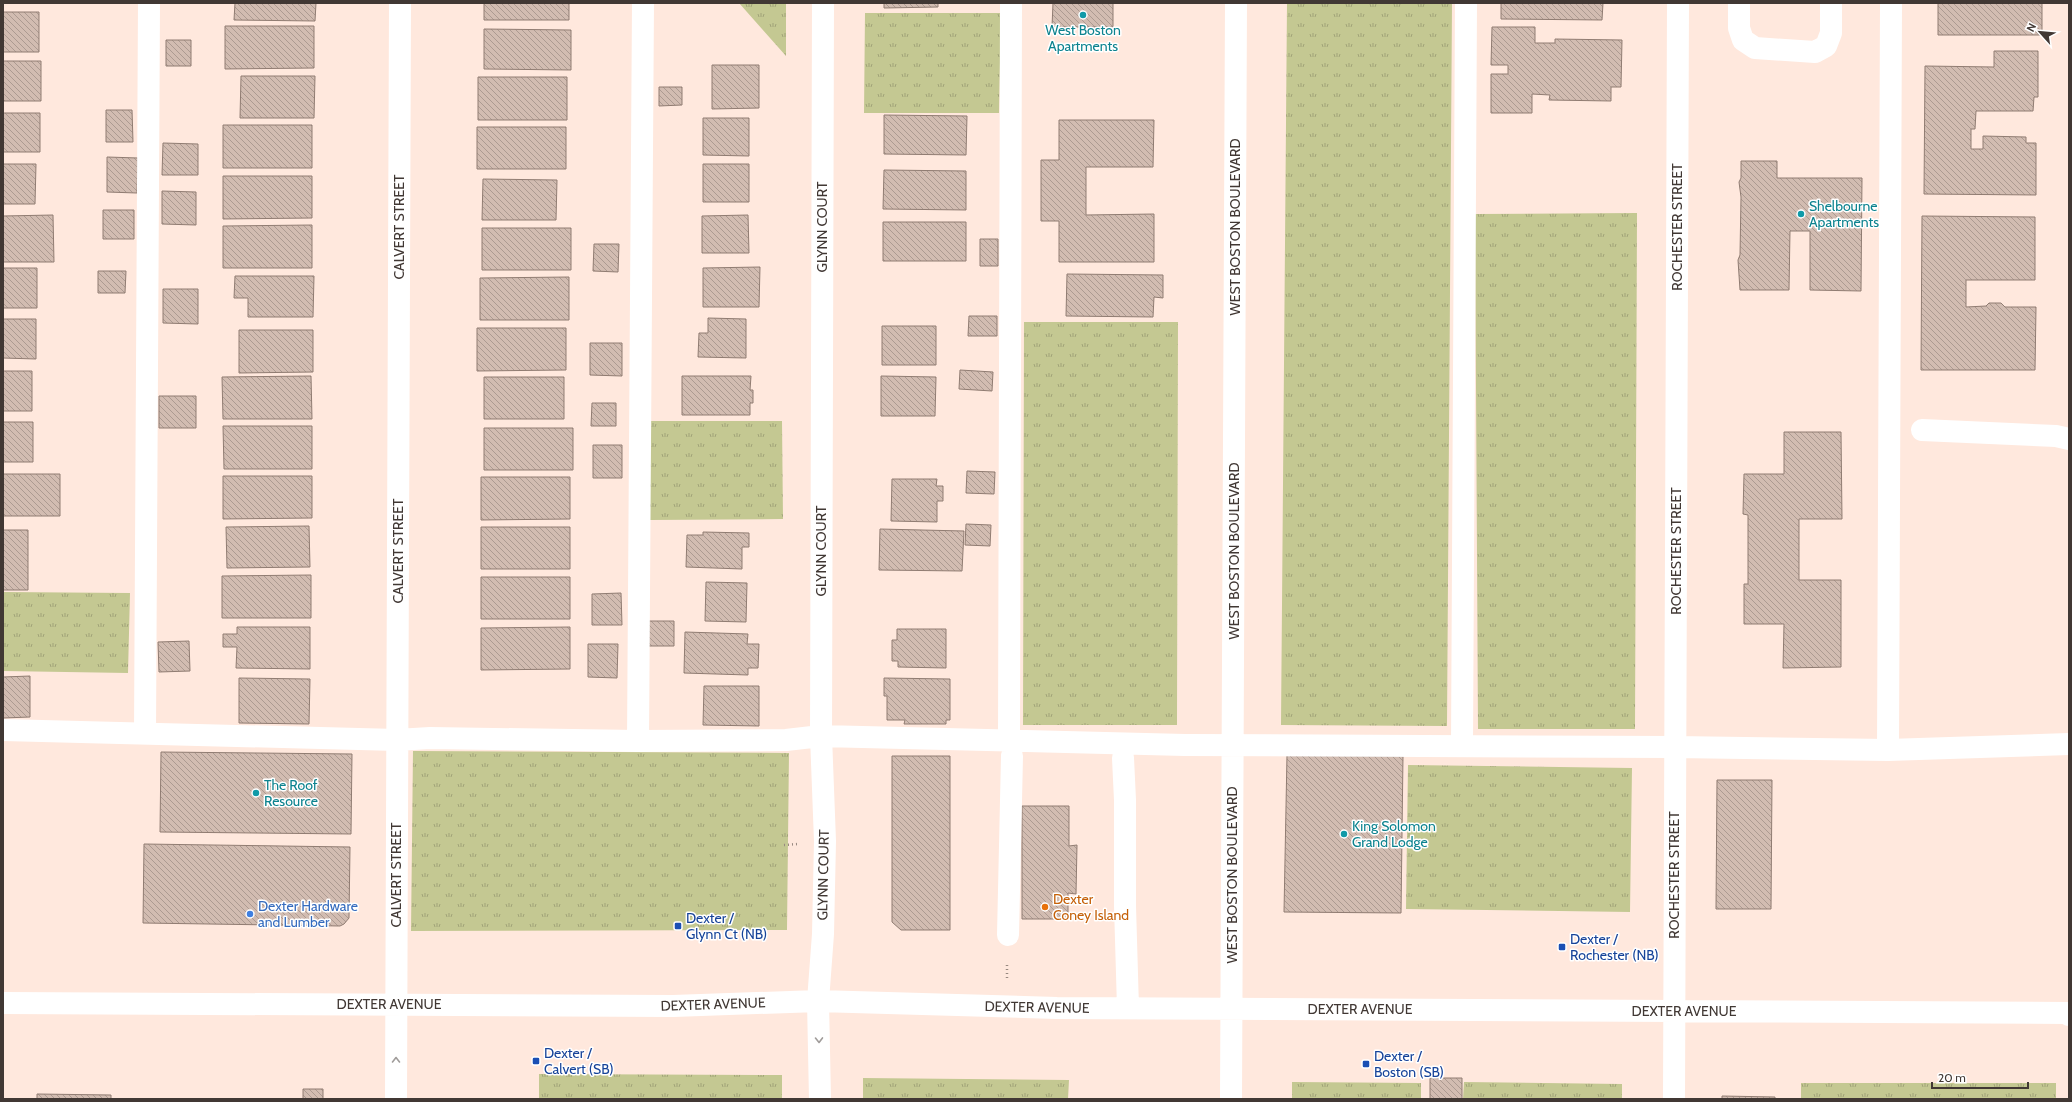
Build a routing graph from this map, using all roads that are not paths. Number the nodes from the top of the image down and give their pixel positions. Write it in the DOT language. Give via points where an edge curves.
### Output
graph roads {
  1 [pos="149,3"];
  2 [pos="400,3"];
  3 [pos="643,3"];
  4 [pos="823,3"];
  5 [pos="1011,3"];
  6 [pos="1236,3"];
  7 [pos="1466,3"];
  8 [pos="1678,3"];
  9 [pos="1739,3"];
  10 [pos="1831,3"];
  11 [pos="1891,3"];
  12 [pos="1922,430"];
  13 [pos="2069,439"];
  14 [pos="3,730"];
  15 [pos="145,733"];
  16 [pos="821,736"];
  17 [pos="397,740"];
  18 [pos="638,741"];
  19 [pos="2069,744"];
  20 [pos="1233,745"];
  21 [pos="1462,746"];
  22 [pos="1675,747"];
  23 [pos="1011,748"];
  24 [pos="1888,750"];
  25 [pos="1123,758"];
  26 [pos="1008,935"];
  27 [pos="818,1001"];
  28 [pos="3,1003"];
  29 [pos="396,1004"];
  30 [pos="1232,1007"];
  31 [pos="1128,1008"];
  32 [pos="1674,1011"];
  33 [pos="2069,1015"];
  34 [pos="396,1099"];
  35 [pos="820,1099"];
  36 [pos="1231,1099"];
  37 [pos="1674,1099"];
  1 -- 15 [label="street"];
  2 -- 17 [label="street, CALVERT STREET"];
  3 -- 18 [label="street"];
  4 -- 16 [label="street, GLYNN COURT"];
  5 -- 23 [label="street"];
  6 -- 20 [label="street, WEST BOSTON BOULEVARD"];
  7 -- 21 [label="street"];
  8 -- 22 [label="street, ROCHESTER STREET"];
  9 -- 10 [label="street" via="1739,28 1743,40 1749,44 1756,48 1815,52 1826,46 1831,33"];
  11 -- 24 [label="street"];
  12 -- 13 [label="street" via="2056,436"];
  14 -- 15 [label="street"];
  15 -- 17 [label="street"];
  16 -- 18 [label="street" via="786,740"];
  16 -- 23 [label="street"];
  16 -- 27 [label="street, GLYNN COURT" via="825,841"];
  17 -- 18 [label="street" via="430,738"];
  17 -- 29 [label="street, CALVERT STREET"];
  19 -- 24 [label="street"];
  20 -- 21 [label="street"];
  20 -- 23 [label="street"];
  20 -- 30 [label="street, WEST BOSTON BOULEVARD"];
  21 -- 22 [label="street"];
  22 -- 24 [label="street"];
  22 -- 32 [label="street, ROCHESTER STREET"];
  23 -- 26 [label="street"];
  25 -- 31 [label="street"];
  27 -- 29 [label="street, DEXTER AVENUE" via="673,1006"];
  27 -- 31 [label="street, DEXTER AVENUE"];
  27 -- 35 [label="street, GLYNN COURT, one-way"];
  28 -- 29 [label="street, DEXTER AVENUE"];
  34 -- 29 [label="street, CALVERT STREET, one-way"];
  30 -- 31 [label="street, DEXTER AVENUE"];
  30 -- 32 [label="street, DEXTER AVENUE"];
  30 -- 36 [label="street, WEST BOSTON BOULEVARD"];
  32 -- 33 [label="street, DEXTER AVENUE"];
  32 -- 37 [label="street, ROCHESTER STREET"];
}
